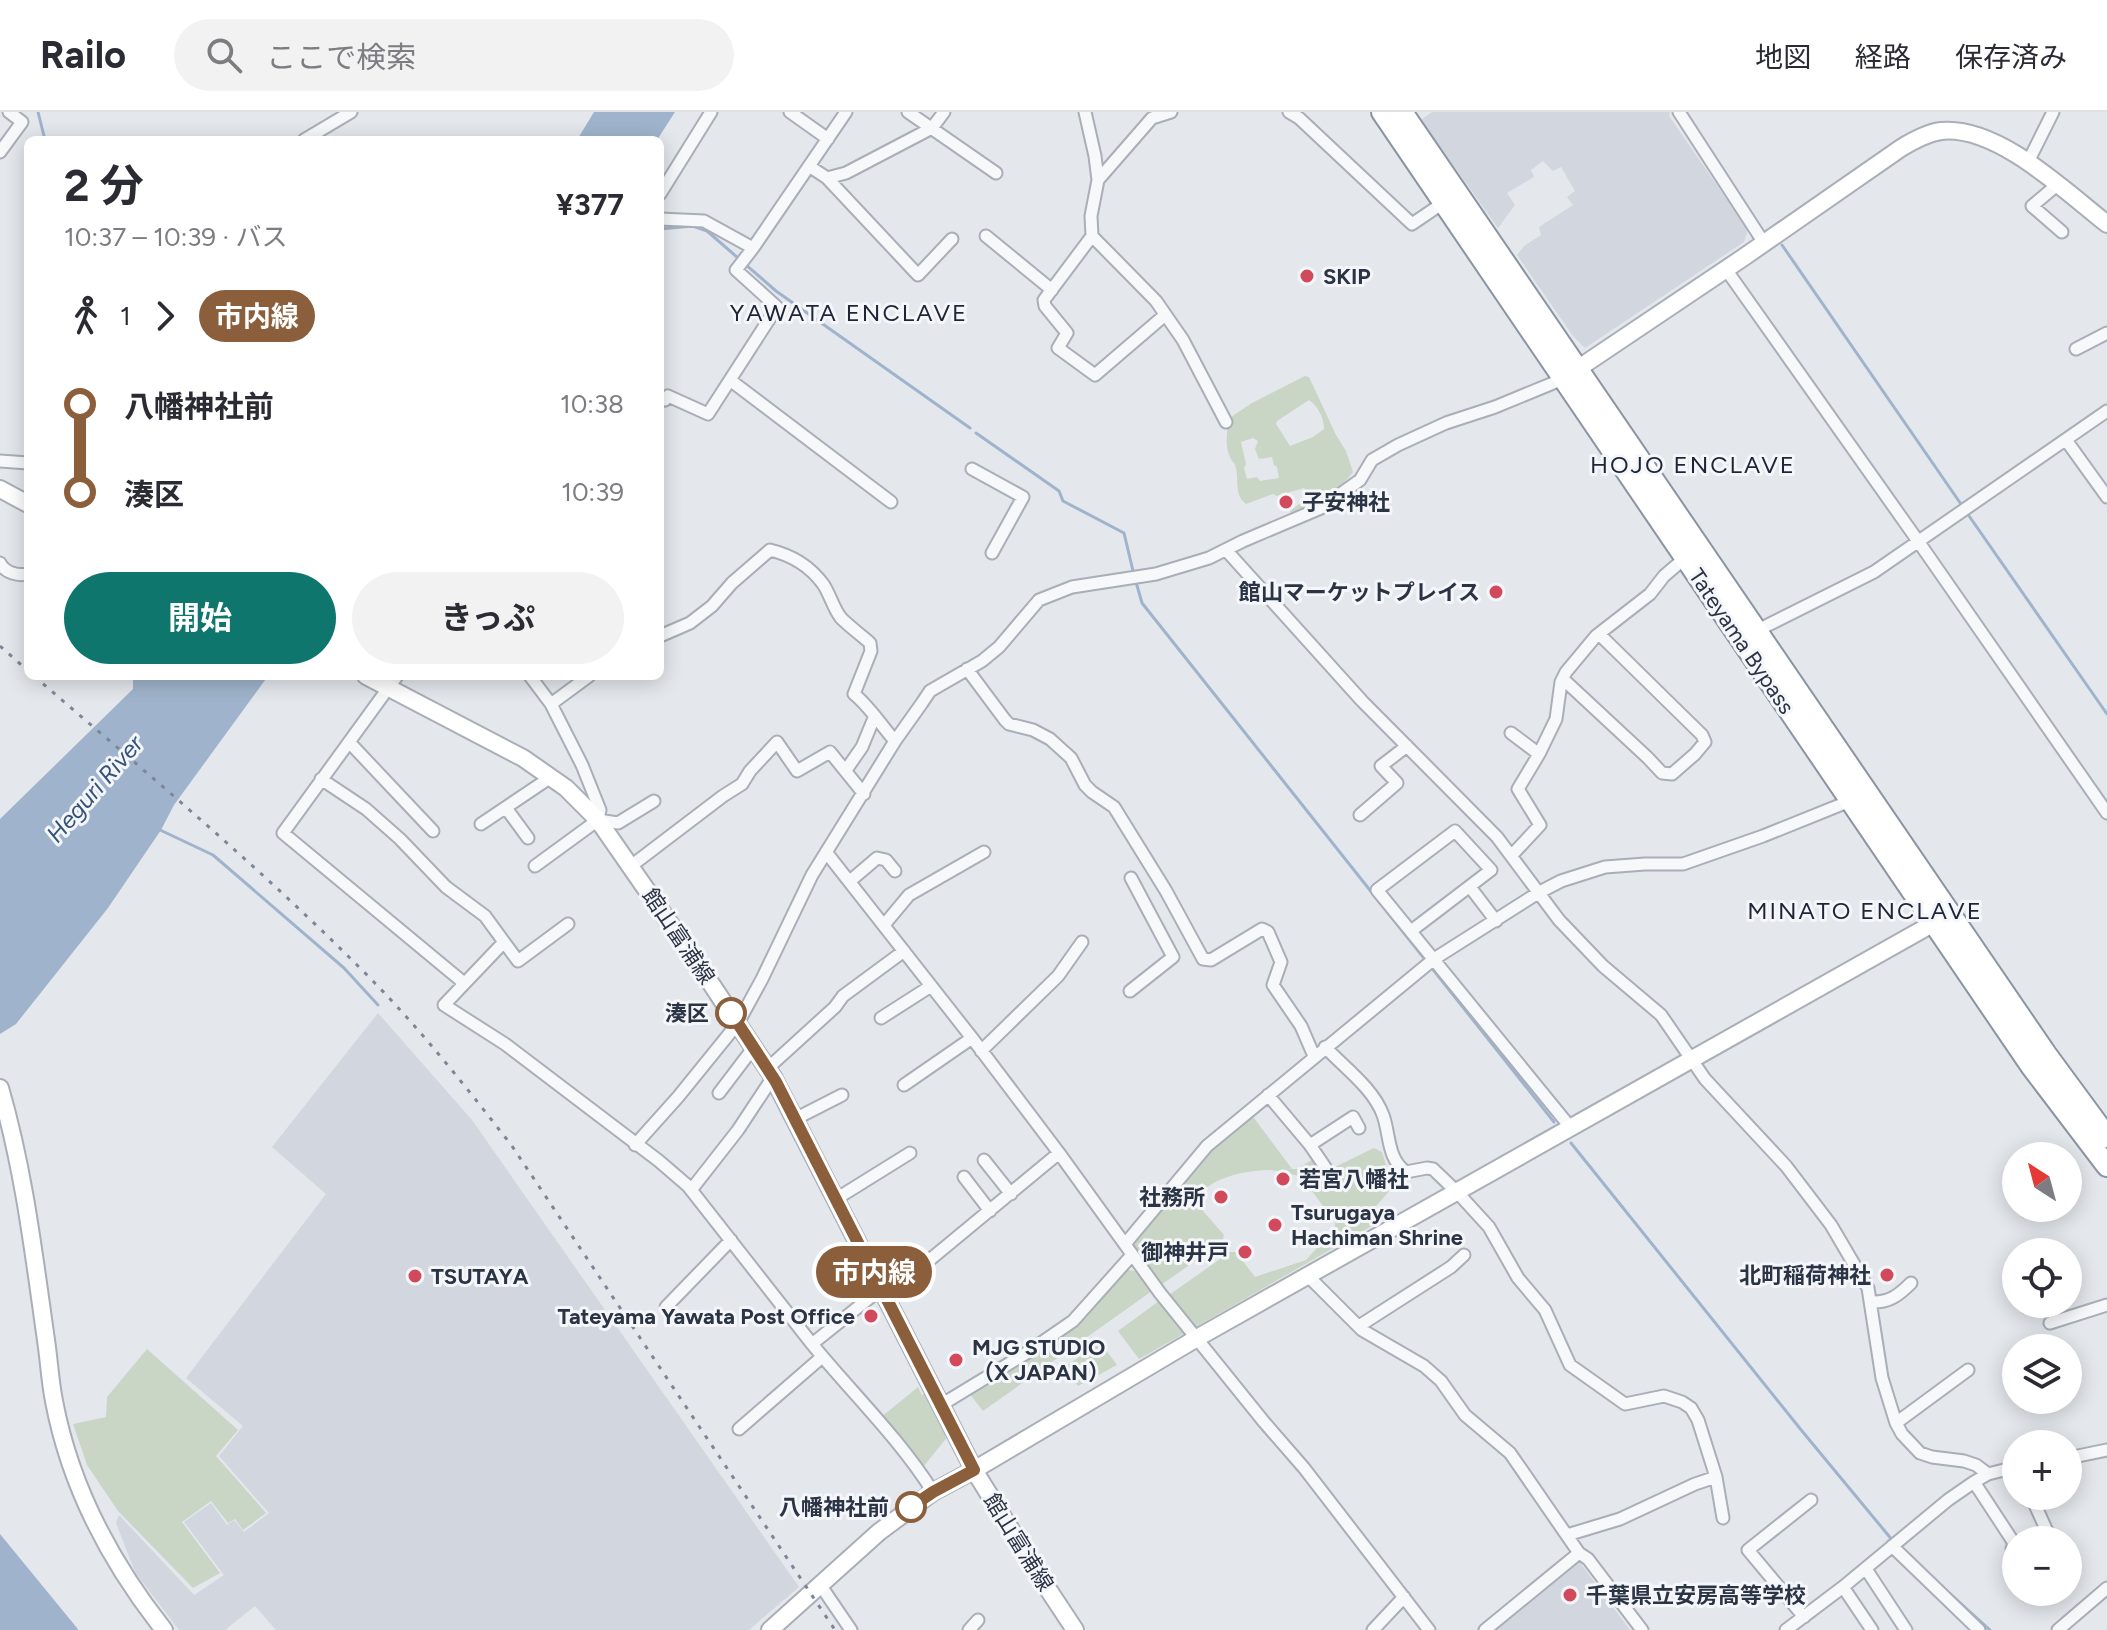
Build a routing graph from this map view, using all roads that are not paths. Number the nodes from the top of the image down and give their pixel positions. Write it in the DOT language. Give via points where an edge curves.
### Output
graph roads {
  1 [pos="9,112"];
  2 [pos="351,112"];
  3 [pos="711,112"];
  4 [pos="790,112"];
  5 [pos="846,112"];
  6 [pos="908,112"];
  7 [pos="944,112"];
  8 [pos="1085,112"];
  9 [pos="1171,112"];
  10 [pos="1289,112"];
  11 [pos="1382,112"];
  12 [pos="1402,112"];
  13 [pos="1679,112"];
  14 [pos="2053,112"];
  15 [pos="932,128"];
  16 [pos="311,136"];
  17 [pos="828,139"];
  18 [pos="0,152"];
  19 [pos="2028,162"];
  20 [pos="809,166"];
  21 [pos="996,173"];
  22 [pos="827,178"];
  23 [pos="1098,180"];
  24 [pos="2057,185"];
  25 [pos="664,188"];
  26 [pos="1443,203"];
  27 [pos="664,219"];
  28 [pos="2107,224"];
  29 [pos="2062,232"];
  30 [pos="986,236"];
  31 [pos="1092,236"];
  32 [pos="952,239"];
  33 [pos="1764,243"];
  34 [pos="753,248"];
  35 [pos="1725,268"];
  36 [pos="1052,290"];
  37 [pos="1165,315"];
  38 [pos="2107,333"];
  39 [pos="2076,349"];
  40 [pos="1570,374"];
  41 [pos="730,380"];
  42 [pos="664,400"];
  43 [pos="2107,411"];
  44 [pos="1226,422"];
  45 [pos="2066,440"];
  46 [pos="0,461"];
  47 [pos="24,463"];
  48 [pos="972,469"];
  49 [pos="0,489"];
  50 [pos="2107,497"];
  51 [pos="24,502"];
  52 [pos="891,502"];
  53 [pos="1918,541"];
  54 [pos="1226,550"];
  55 [pos="992,553"];
  56 [pos="1685,558"];
  57 [pos="0,563"];
  58 [pos="24,574"];
  59 [pos="1756,631"];
  60 [pos="664,634"];
  61 [pos="1599,634"];
  62 [pos="967,669"];
  63 [pos="1563,679"];
  64 [pos="533,680"];
  65 [pos="584,680"];
  66 [pos="393,682"];
  67 [pos="551,704"];
  68 [pos="874,718"];
  69 [pos="1511,733"];
  70 [pos="895,741"];
  71 [pos="349,742"];
  72 [pos="1407,746"];
  73 [pos="1539,754"];
  74 [pos="846,770"];
  75 [pos="551,777"];
  76 [pos="321,779"];
  77 [pos="864,794"];
  78 [pos="654,801"];
  79 [pos="1850,801"];
  80 [pos="506,808"];
  81 [pos="2107,813"];
  82 [pos="1360,815"];
  83 [pos="598,820"];
  84 [pos="481,824"];
  85 [pos="433,831"];
  86 [pos="528,838"];
  87 [pos="826,852"];
  88 [pos="984,852"];
  89 [pos="1512,855"];
  90 [pos="535,866"];
  91 [pos="631,866"];
  92 [pos="895,871"];
  93 [pos="1131,878"];
  94 [pos="850,881"];
  95 [pos="1470,887"];
  96 [pos="1538,893"];
  97 [pos="1942,918"];
  98 [pos="1496,921"];
  99 [pos="568,924"];
  100 [pos="884,925"];
  101 [pos="1411,931"];
  102 [pos="504,942"];
  103 [pos="1082,942"];
  104 [pos="904,951"];
  105 [pos="1431,962"];
  106 [pos="464,983"];
  107 [pos="931,986"];
  108 [pos="1130,991"];
  109 [pos="881,1018"];
  110 [pos="738,1023"];
  111 [pos="972,1038"];
  112 [pos="754,1047"];
  113 [pos="1325,1047"];
  114 [pos="981,1051"];
  115 [pos="1314,1056"];
  116 [pos="1692,1060"];
  117 [pos="770,1072"];
  118 [pos="904,1085"];
  119 [pos="0,1088"];
  120 [pos="719,1093"];
  121 [pos="842,1095"];
  122 [pos="1268,1095"];
  123 [pos="795,1119"];
  124 [pos="1359,1128"];
  125 [pos="1571,1128"];
  126 [pos="2107,1137"];
  127 [pos="635,1145"];
  128 [pos="1310,1145"];
  129 [pos="910,1153"];
  130 [pos="1059,1153"];
  131 [pos="984,1160"];
  132 [pos="2107,1166"];
  133 [pos="1325,1167"];
  134 [pos="964,1177"];
  135 [pos="691,1190"];
  136 [pos="1457,1192"];
  137 [pos="1011,1194"];
  138 [pos="836,1199"];
  139 [pos="990,1211"];
  140 [pos="731,1240"];
  141 [pos="1125,1244"];
  142 [pos="1132,1255"];
  143 [pos="1464,1255"];
  144 [pos="1308,1276"];
  145 [pos="1911,1283"];
  146 [pos="884,1292"];
  147 [pos="1871,1302"];
  148 [pos="2107,1305"];
  149 [pos="666,1307"];
  150 [pos="2050,1323"];
  151 [pos="1359,1326"];
  152 [pos="1197,1338"];
  153 [pos="812,1344"];
  154 [pos="822,1357"];
  155 [pos="1968,1370"];
  156 [pos="941,1405"];
  157 [pos="1896,1423"];
  158 [pos="739,1429"];
  159 [pos="2107,1450"];
  160 [pos="2082,1455"];
  161 [pos="974,1470"];
  162 [pos="2002,1470"];
  163 [pos="1988,1474"];
  164 [pos="1716,1477"];
  165 [pos="1974,1482"];
  166 [pos="933,1492"];
  167 [pos="1811,1500"];
  168 [pos="1723,1518"];
  169 [pos="2003,1526"];
  170 [pos="1567,1535"];
  171 [pos="1894,1544"];
  172 [pos="1579,1553"];
  173 [pos="1866,1569"];
  174 [pos="821,1586"];
  175 [pos="1843,1587"];
  176 [pos="2107,1588"];
  177 [pos="1404,1597"];
  178 [pos="1804,1617"];
  179 [pos="978,1620"];
  180 [pos="164,1630"];
  181 [pos="770,1630"];
  182 [pos="851,1630"];
  183 [pos="969,1630"];
  184 [pos="1075,1630"];
  185 [pos="1373,1630"];
  186 [pos="1429,1630"];
  187 [pos="1485,1630"];
  188 [pos="1642,1630"];
  189 [pos="1786,1630"];
  190 [pos="1872,1630"];
  191 [pos="1906,1630"];
  192 [pos="1979,1630"];
  193 [pos="2058,1630"];
  1 -- 18 [label="street" via="22,122"];
  2 -- 16 [label="street"];
  3 -- 25 [label="street"];
  4 -- 17 [label="street"];
  5 -- 17 [label="street"];
  6 -- 15 [label="street"];
  7 -- 15 [label="street"];
  8 -- 23 [label="street"];
  9 -- 23 [label="street" via="1152,118"];
  10 -- 26 [label="street" via="1412,224"];
  11 -- 26 [label="highway, Tateyama Bypass"];
  12 -- 40 [label="highway, Tateyama Bypass"];
  13 -- 33 [label="street"];
  14 -- 19 [label="street"];
  15 -- 21 [label="street"];
  15 -- 22 [label="street"];
  17 -- 20 [label="street"];
  19 -- 24 [label="street"];
  19 -- 33 [label="street" via="1978,135 1927,134"];
  20 -- 22 [label="street"];
  20 -- 34 [label="street"];
  22 -- 32 [label="street" via="918,275"];
  23 -- 31 [label="street"];
  24 -- 28 [label="street"];
  24 -- 29 [label="street" via="2032,206"];
  26 -- 40 [label="highway, Tateyama Bypass"];
  27 -- 34 [label="street" via="704,221"];
  30 -- 36 [label="street"];
  31 -- 36 [label="street"];
  31 -- 37 [label="street"];
  33 -- 35 [label="street"];
  34 -- 41 [label="street" via="736,270 777,307"];
  35 -- 40 [label="street"];
  35 -- 53 [label="street"];
  36 -- 37 [label="street" via="1045,306 1067,333 1058,348 1095,375"];
  37 -- 44 [label="street"];
  38 -- 39 [label="street"];
  40 -- 54 [label="street" via="1398,445 1372,460 1360,480 1321,508"];
  40 -- 56 [label="highway, Tateyama Bypass"];
  40 -- 59 [label="highway, Tateyama Bypass"];
  41 -- 42 [label="street" via="708,414 668,396"];
  41 -- 52 [label="street"];
  43 -- 45 [label="street"];
  45 -- 50 [label="street"];
  45 -- 53 [label="street"];
  46 -- 47 [label="street"];
  48 -- 55 [label="street" via="1023,497"];
  49 -- 51 [label="street"];
  53 -- 59 [label="street" via="1874,572"];
  53 -- 81 [label="street"];
  54 -- 62 [label="street" via="1174,570 1055,592 1039,600 999,647"];
  54 -- 72 [label="street"];
  56 -- 61 [label="street"];
  56 -- 79 [label="highway, Tateyama Bypass"];
  57 -- 58 [label="street" via="14,574"];
  59 -- 97 [label="highway, Tateyama Bypass"];
  60 -- 68 [label="street" via="712,606 770,550 784,553 823,584 840,616 870,643 854,694"];
  61 -- 63 [label="street"];
  61 -- 63 [label="street" via="1705,742 1672,774 1662,773"];
  62 -- 70 [label="street" via="930,691"];
  62 -- 115 [label="street" via="1009,724 1050,739 1071,758 1085,785 1114,807 1203,959 1211,960 1262,929 1268,932 1281,962 1273,985"];
  63 -- 73 [label="street" via="1556,719"];
  64 -- 67 [label="street"];
  65 -- 67 [label="street"];
  66 -- 71 [label="street"];
  66 -- 75 [label="street, 館山富浦線"];
  67 -- 83 [label="street" via="587,776 600,810"];
  68 -- 70 [label="street"];
  68 -- 74 [label="street"];
  69 -- 73 [label="street"];
  70 -- 77 [label="street"];
  71 -- 76 [label="street"];
  71 -- 85 [label="street"];
  72 -- 82 [label="street" via="1381,766 1397,783"];
  72 -- 89 [label="street"];
  73 -- 89 [label="street" via="1518,789 1540,825"];
  74 -- 77 [label="street"];
  74 -- 91 [label="street" via="830,752 797,771 777,742 742,784"];
  75 -- 80 [label="street"];
  75 -- 83 [label="street, 館山富浦線"];
  76 -- 102 [label="street" via="400,839 446,887 485,916"];
  76 -- 106 [label="street" via="283,833"];
  77 -- 87 [label="street"];
  78 -- 83 [label="street" via="618,823"];
  79 -- 96 [label="street" via="1683,864 1605,867"];
  79 -- 97 [label="highway, Tateyama Bypass"];
  80 -- 84 [label="street"];
  80 -- 86 [label="street"];
  83 -- 90 [label="street"];
  83 -- 91 [label="street, 館山富浦線"];
  87 -- 94 [label="street"];
  87 -- 110 [label="street"];
  88 -- 100 [label="street" via="909,895"];
  89 -- 96 [label="street"];
  91 -- 110 [label="street, 館山富浦線"];
  92 -- 94 [label="street" via="877,858"];
  93 -- 108 [label="street" via="1173,957"];
  94 -- 100 [label="street"];
  95 -- 98 [label="street"];
  95 -- 101 [label="street"];
  95 -- 101 [label="street" via="1491,870 1455,831 1377,890"];
  96 -- 98 [label="street"];
  96 -- 116 [label="street" via="1603,966 1661,1015"];
  97 -- 116 [label="street"];
  97 -- 126 [label="highway, Tateyama Bypass"];
  97 -- 132 [label="highway, Tateyama Bypass" via="2031,1066"];
  98 -- 105 [label="street"];
  99 -- 102 [label="street" via="518,961"];
  100 -- 104 [label="street"];
  101 -- 105 [label="street"];
  102 -- 106 [label="street"];
  103 -- 114 [label="street" via="1058,976"];
  104 -- 107 [label="street"];
  104 -- 117 [label="street" via="843,996"];
  105 -- 113 [label="street"];
  105 -- 125 [label="street"];
  106 -- 127 [label="street" via="444,1005 505,1044"];
  107 -- 109 [label="street"];
  107 -- 111 [label="street"];
  110 -- 112 [label="street, 館山富浦線"];
  110 -- 127 [label="street"];
  111 -- 114 [label="street"];
  111 -- 118 [label="street"];
  112 -- 117 [label="street, 館山富浦線"];
  112 -- 120 [label="street"];
  113 -- 115 [label="street"];
  113 -- 136 [label="street" via="1376,1100 1402,1170 1433,1169"];
  114 -- 130 [label="street"];
  115 -- 122 [label="street"];
  116 -- 125 [label="street"];
  116 -- 147 [label="street" via="1831,1225"];
  117 -- 123 [label="street, 館山富浦線"];
  117 -- 135 [label="street" via="738,1130"];
  119 -- 180 [label="street" via="18,1160 53,1400 72,1466 111,1555"];
  121 -- 123 [label="street"];
  122 -- 128 [label="street"];
  122 -- 141 [label="street" via="1207,1146"];
  123 -- 138 [label="street, 館山富浦線"];
  124 -- 128 [label="street" via="1353,1117"];
  125 -- 136 [label="street"];
  127 -- 135 [label="street"];
  128 -- 133 [label="street"];
  129 -- 138 [label="street"];
  130 -- 137 [label="street"];
  130 -- 141 [label="street"];
  131 -- 137 [label="street"];
  134 -- 139 [label="street"];
  135 -- 140 [label="street"];
  136 -- 144 [label="street"];
  136 -- 164 [label="street" via="1489,1227 1518,1278 1545,1310 1570,1365 1625,1404 1664,1396 1691,1408"];
  137 -- 139 [label="street"];
  138 -- 146 [label="street, 館山富浦線"];
  139 -- 146 [label="street"];
  140 -- 149 [label="street"];
  140 -- 153 [label="street"];
  141 -- 142 [label="street"];
  142 -- 152 [label="street"];
  142 -- 156 [label="street" via="1073,1321"];
  143 -- 151 [label="street"];
  144 -- 151 [label="street"];
  144 -- 152 [label="street"];
  145 -- 147 [label="street" via="1888,1301"];
  146 -- 153 [label="street"];
  146 -- 156 [label="street, 館山富浦線"];
  147 -- 157 [label="street" via="1882,1378"];
  148 -- 150 [label="street"];
  151 -- 170 [label="street" via="1441,1381 1465,1415 1510,1453"];
  152 -- 161 [label="street"];
  152 -- 177 [label="street"];
  153 -- 154 [label="street"];
  154 -- 158 [label="street"];
  154 -- 166 [label="street"];
  155 -- 157 [label="street"];
  156 -- 161 [label="street, 館山富浦線"];
  157 -- 163 [label="street" via="1920,1453 1964,1461"];
  159 -- 160 [label="street"];
  161 -- 166 [label="street"];
  161 -- 184 [label="street, 館山富浦線"];
  162 -- 163 [label="street"];
  163 -- 165 [label="street"];
  164 -- 168 [label="street"];
  164 -- 170 [label="street" via="1620,1519"];
  165 -- 169 [label="street"];
  165 -- 171 [label="street"];
  166 -- 174 [label="street" via="879,1532"];
  167 -- 178 [label="street" via="1748,1550"];
  170 -- 172 [label="street"];
  171 -- 173 [label="street"];
  171 -- 192 [label="street"];
  172 -- 187 [label="street"];
  172 -- 188 [label="street"];
  173 -- 175 [label="street"];
  173 -- 191 [label="street"];
  174 -- 181 [label="street"];
  174 -- 182 [label="street"];
  175 -- 178 [label="street"];
  175 -- 190 [label="street"];
  176 -- 193 [label="street"];
  177 -- 185 [label="street"];
  177 -- 186 [label="street"];
  178 -- 189 [label="street"];
  179 -- 183 [label="street"];
}
